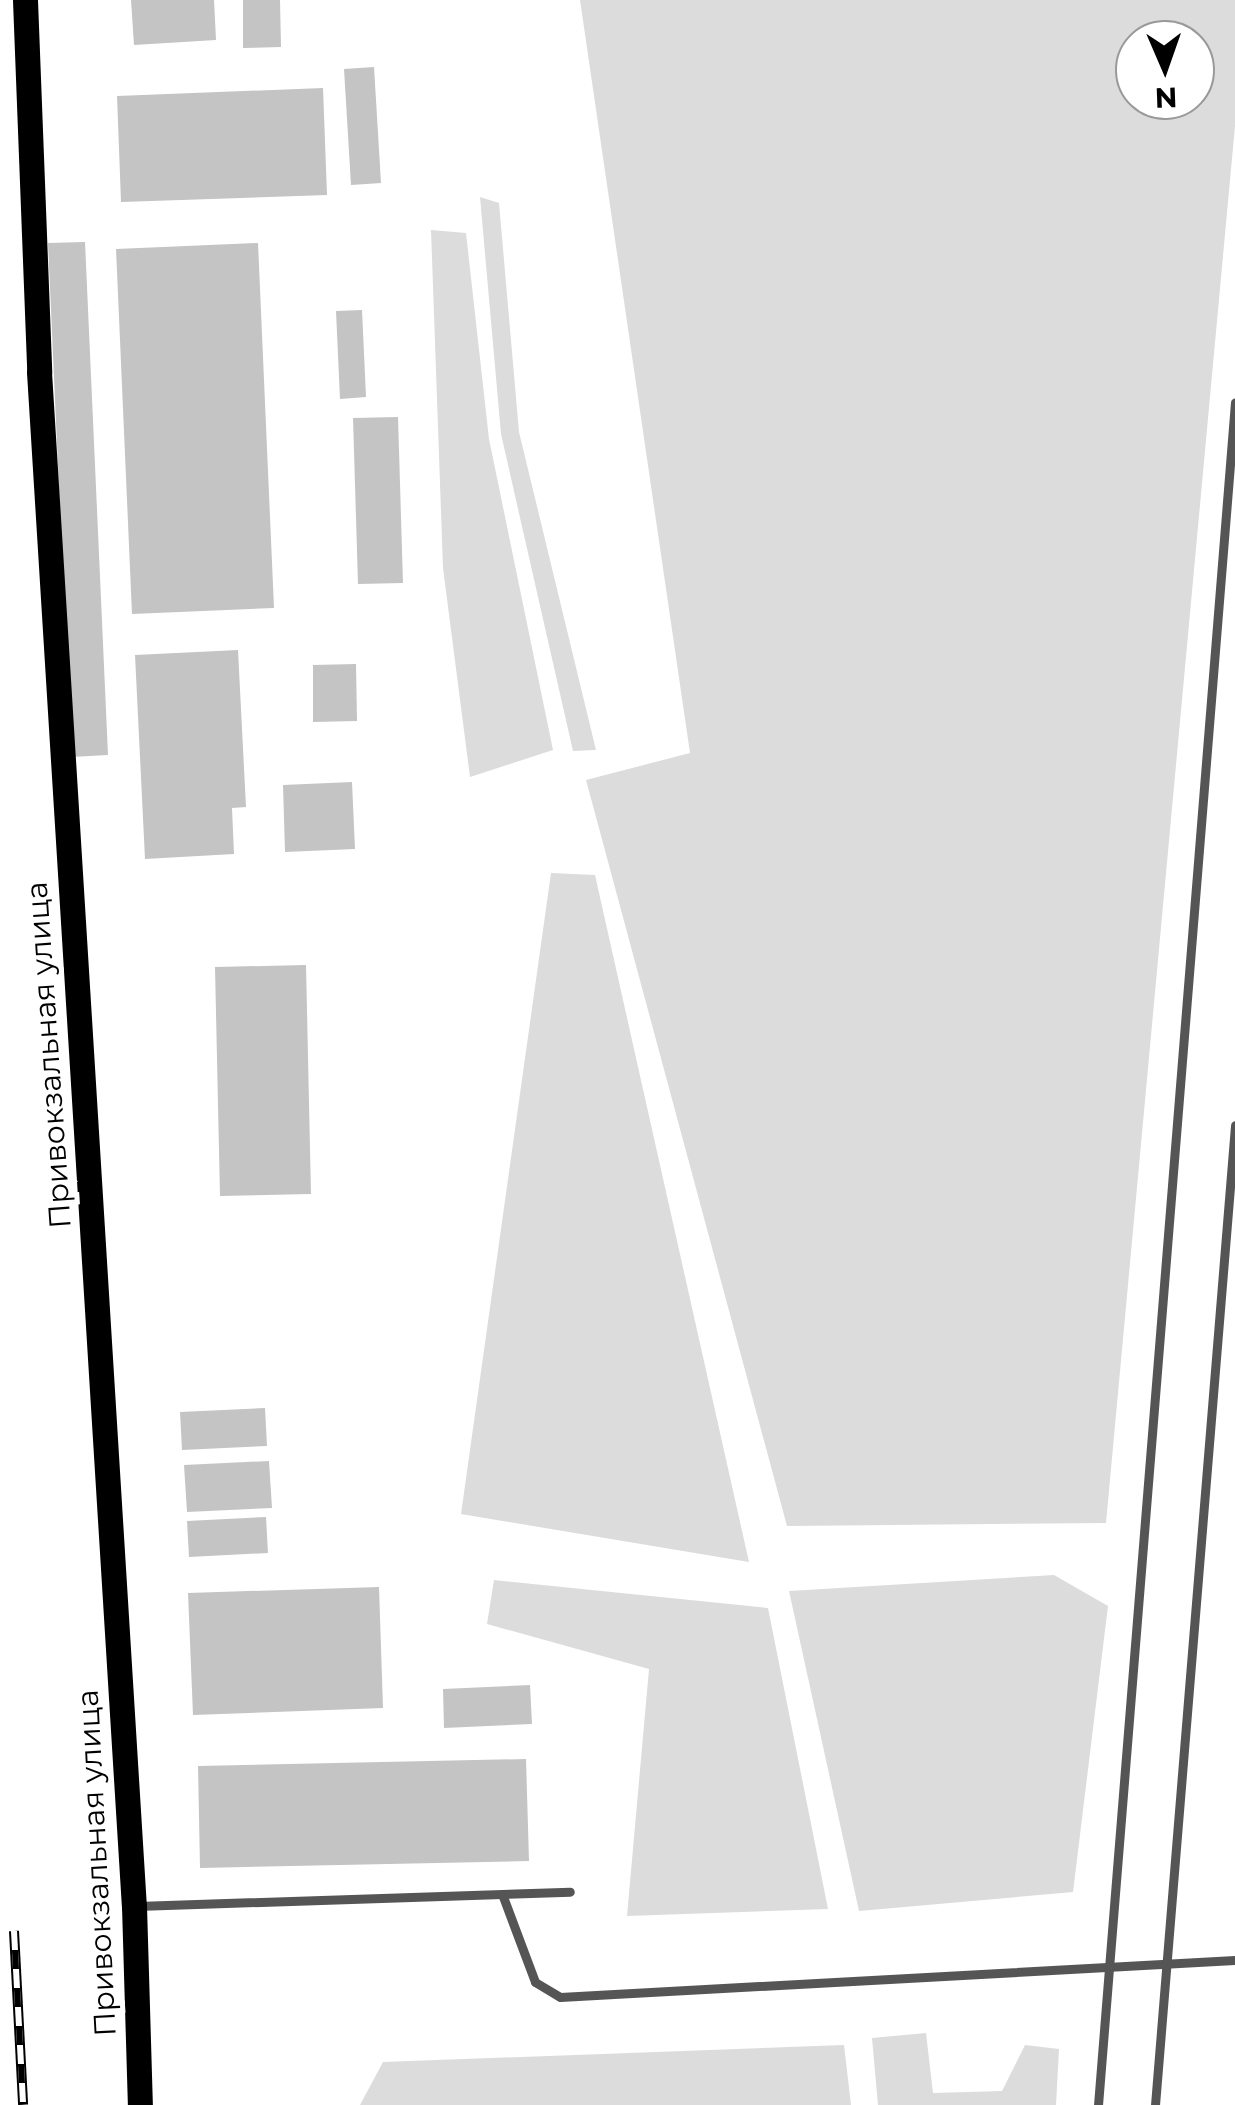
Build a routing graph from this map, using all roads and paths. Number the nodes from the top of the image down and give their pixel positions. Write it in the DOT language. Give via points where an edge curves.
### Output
graph roads {
  1 [pos="25,0"];
  2 [pos="1235,403"];
  3 [pos="1235,1125"];
  4 [pos="570,1892"];
  5 [pos="502,1894"];
  6 [pos="134,1906"];
  7 [pos="1235,1960"];
  8 [pos="1167,1964"];
  9 [pos="1108,1967"];
  10 [pos="140,2105"];
  11 [pos="1098,2105"];
  12 [pos="1155,2105"];
  1 -- 6 [label="main road, Привокзальная улица" via="39,372"];
  2 -- 9 [label="lane"];
  3 -- 8 [label="lane"];
  4 -- 5 [label="lane"];
  5 -- 6 [label="lane"];
  5 -- 9 [label="lane" via="535,1982 560,1997"];
  6 -- 10 [label="main road, Привокзальная улица"];
  7 -- 8 [label="lane"];
  8 -- 9 [label="lane"];
  8 -- 12 [label="lane"];
  9 -- 11 [label="lane"];
}
